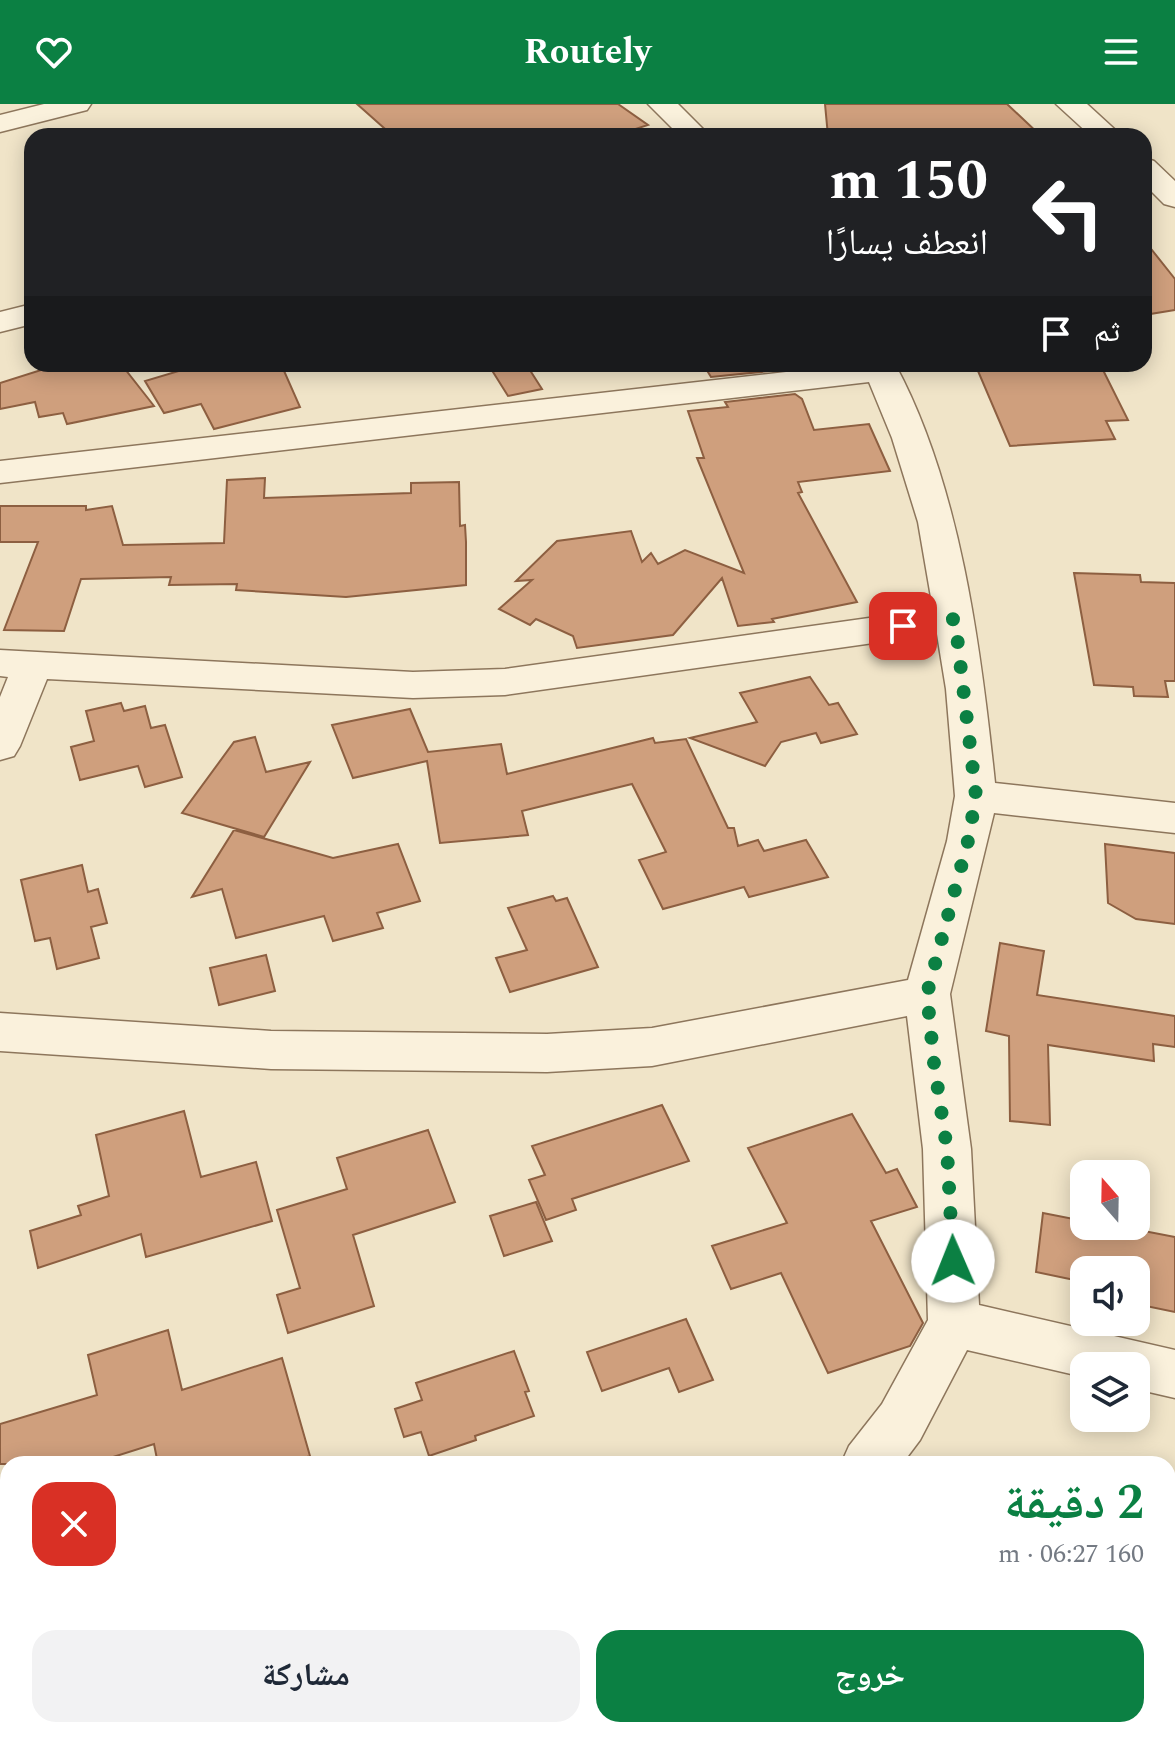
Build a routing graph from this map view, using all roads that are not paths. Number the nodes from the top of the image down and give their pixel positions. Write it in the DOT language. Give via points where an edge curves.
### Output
graph roads {
  1 [pos="77,104"];
  2 [pos="662,104"];
  3 [pos="1070,104"];
  4 [pos="0,124"];
  5 [pos="688,128"];
  6 [pos="1098,128"];
  7 [pos="1152,175"];
  8 [pos="1175,198"];
  9 [pos="24,316"];
  10 [pos="0,322"];
  11 [pos="838,372"];
  12 [pos="882,372"];
  13 [pos="0,472"];
  14 [pos="955,619"];
  15 [pos="16,665"];
  16 [pos="0,746"];
  17 [pos="976,796"];
  18 [pos="1175,818"];
  19 [pos="927,994"];
  20 [pos="0,1032"];
  21 [pos="954,1323"];
  22 [pos="1175,1374"];
  23 [pos="874,1456"];
  1 -- 4 [label="street"];
  2 -- 5 [label="street"];
  3 -- 6 [label="street"];
  7 -- 8 [label="street"];
  9 -- 10 [label="street"];
  11 -- 13 [label="street"];
  12 -- 14 [label="street" via="936,522"];
  14 -- 15 [label="street" via="505,682 413,685"];
  14 -- 17 [label="street"];
  15 -- 16 [label="street"];
  17 -- 18 [label="street"];
  17 -- 19 [label="street"];
  19 -- 20 [label="street" via="652,1047 547,1053 271,1050"];
  19 -- 21 [label="street" via="947,1149"];
  21 -- 22 [label="street"];
  21 -- 23 [label="street" via="901,1422"];
}
